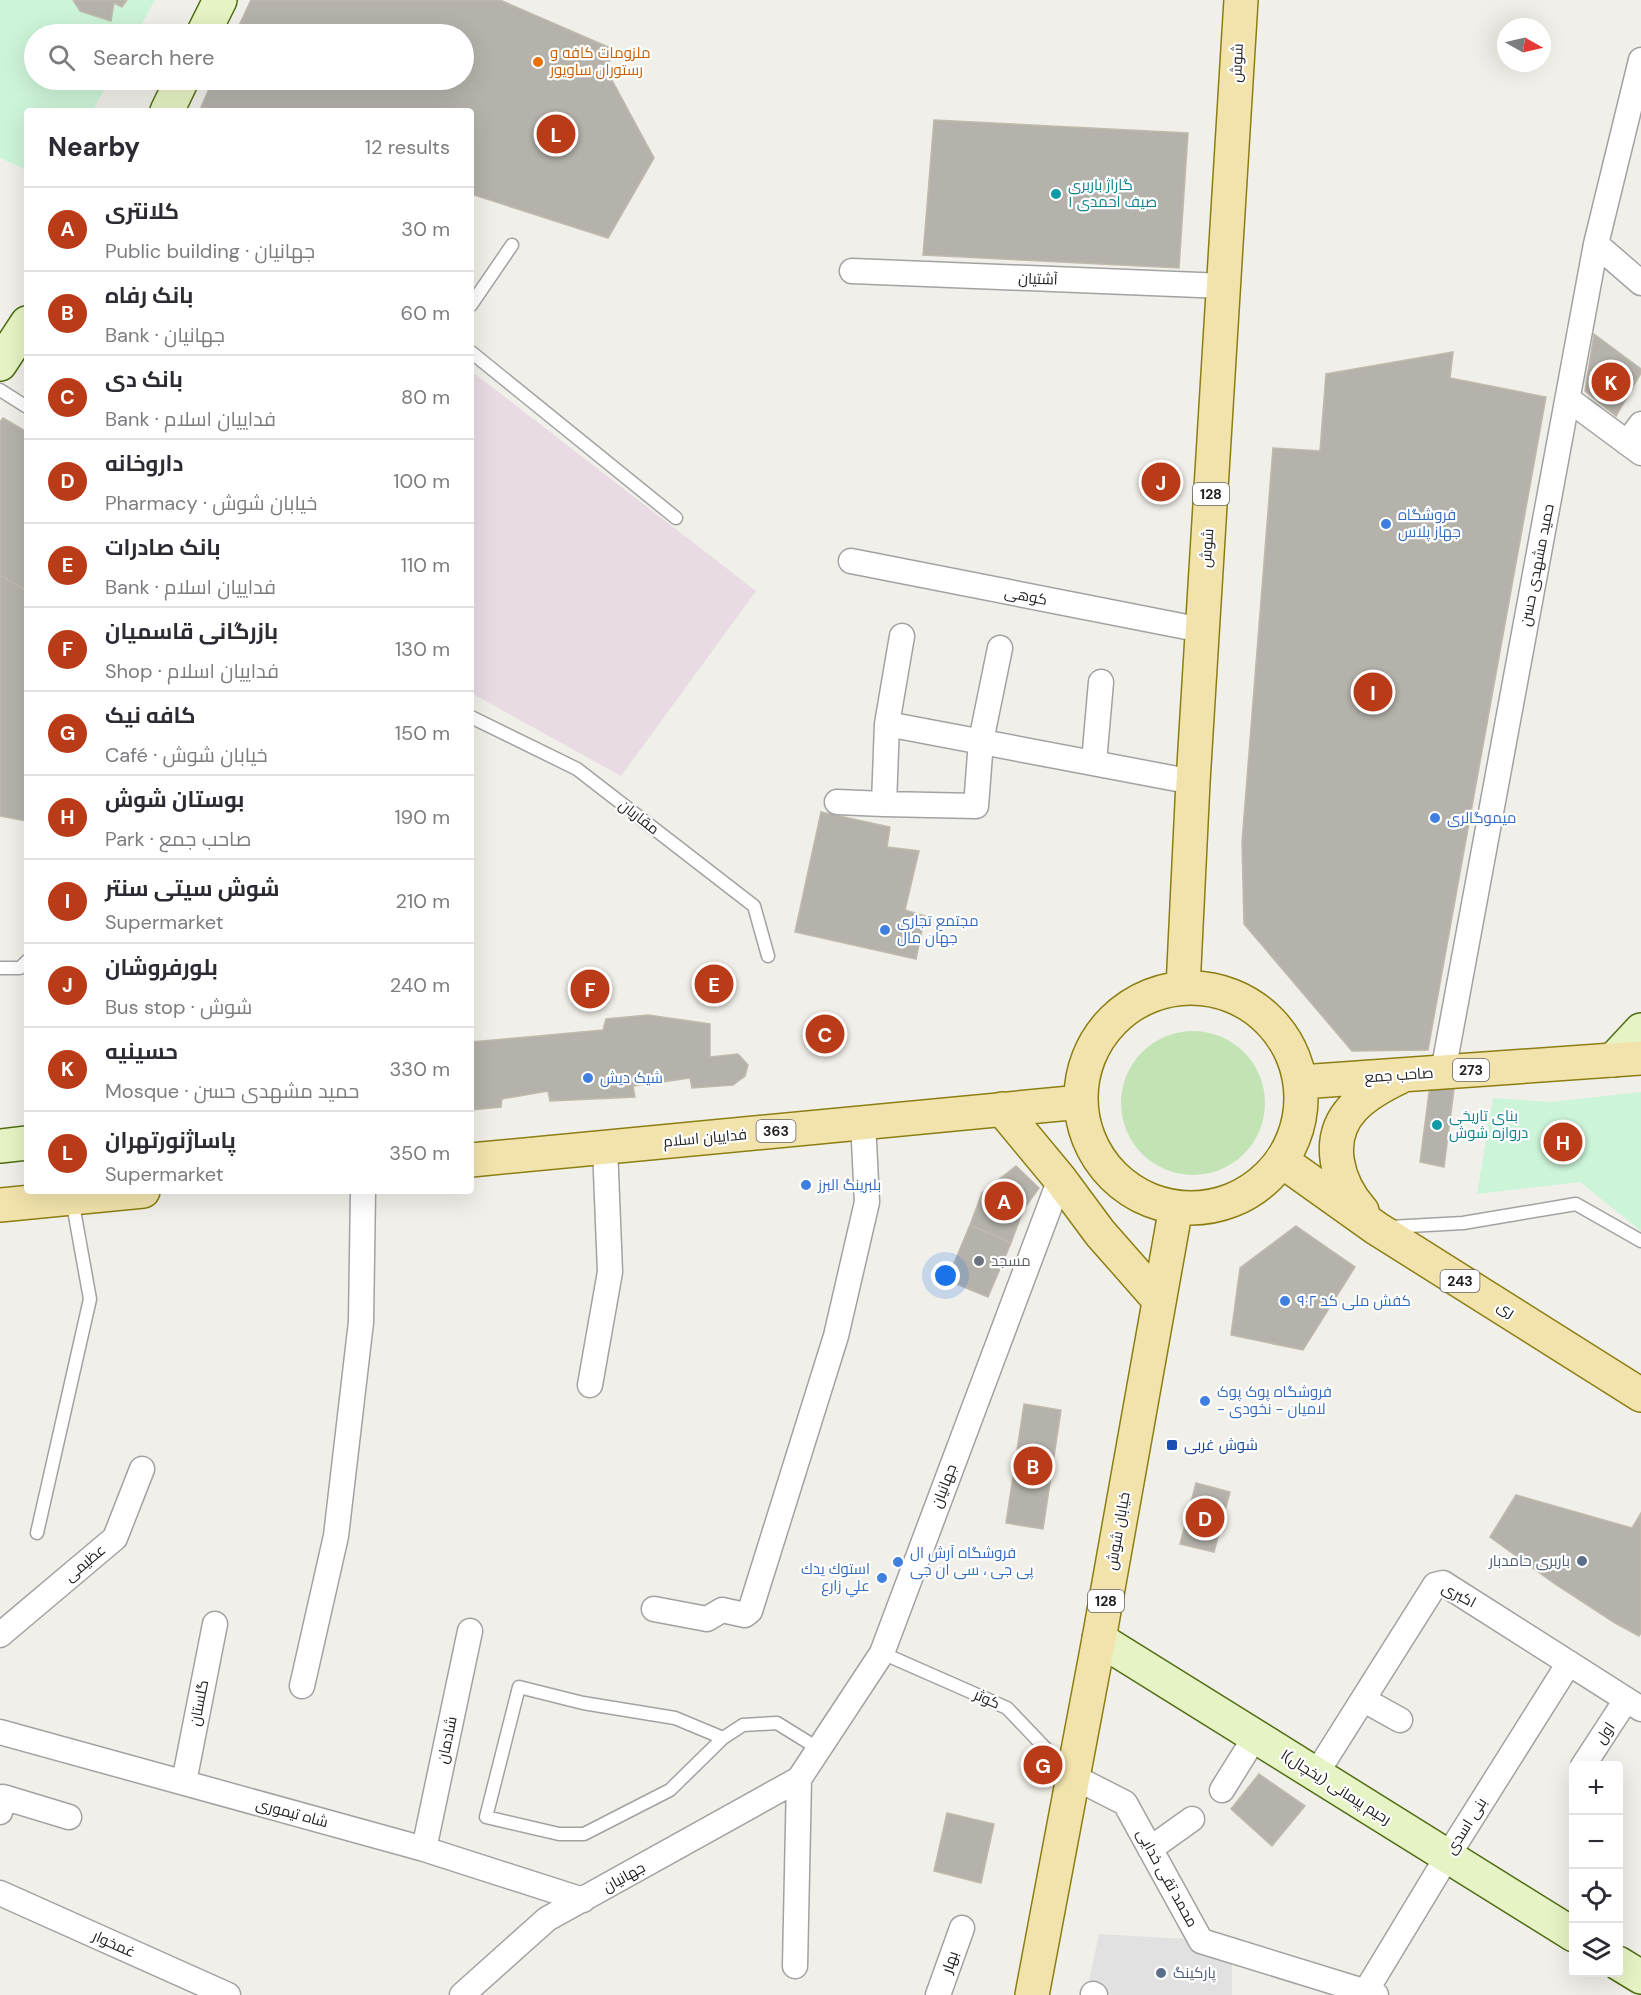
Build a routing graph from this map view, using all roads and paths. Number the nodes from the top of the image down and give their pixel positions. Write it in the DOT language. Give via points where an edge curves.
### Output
graph roads {
  1 [pos="220,0"];
  2 [pos="1241,0"];
  3 [pos="208,24"];
  4 [pos="1641,60"];
  5 [pos="1596,244"];
  6 [pos="512,245"];
  7 [pos="852,271"];
  8 [pos="1641,283"];
  9 [pos="1224,286"];
  10 [pos="474,301"];
  11 [pos="24,328"];
  12 [pos="474,354"];
  13 [pos="0,364"];
  14 [pos="0,390"];
  15 [pos="1568,399"];
  16 [pos="24,405"];
  17 [pos="1636,440"];
  18 [pos="676,519"];
  19 [pos="850,561"];
  20 [pos="1202,630"];
  21 [pos="902,636"];
  22 [pos="1000,648"];
  23 [pos="1101,682"];
  24 [pos="474,718"];
  25 [pos="886,724"];
  26 [pos="981,741"];
  27 [pos="1094,762"];
  28 [pos="1192,782"];
  29 [pos="837,802"];
  30 [pos="884,804"];
  31 [pos="768,956"];
  32 [pos="24,964"];
  33 [pos="0,968"];
  34 [pos="1183,988"];
  35 [pos="1641,1030"];
  36 [pos="1627,1059"];
  37 [pos="1443,1072"];
  38 [pos="1404,1075"];
  39 [pos="1300,1082"];
  40 [pos="1082,1102"];
  41 [pos="1002,1109"];
  42 [pos="863,1122"];
  43 [pos="24,1143"];
  44 [pos="0,1146"];
  45 [pos="605,1147"];
  46 [pos="474,1160"];
  47 [pos="1282,1161"];
  48 [pos="1060,1179"];
  49 [pos="113,1194"];
  50 [pos="363,1194"];
  51 [pos="72,1198"];
  52 [pos="0,1205"];
  53 [pos="1176,1207"];
  54 [pos="1376,1227"];
  55 [pos="1641,1242"];
  56 [pos="1160,1300"];
  57 [pos="590,1385"];
  58 [pos="1641,1395"];
  59 [pos="142,1469"];
  60 [pos="37,1533"];
  61 [pos="654,1608"];
  62 [pos="215,1624"];
  63 [pos="470,1631"];
  64 [pos="0,1635"];
  65 [pos="1099,1639"];
  66 [pos="882,1653"];
  67 [pos="1569,1663"];
  68 [pos="302,1686"];
  69 [pos="1364,1700"];
  70 [pos="1634,1705"];
  71 [pos="1400,1720"];
  72 [pos="0,1732"];
  73 [pos="1255,1737"];
  74 [pos="723,1738"];
  75 [pos="819,1749"];
  76 [pos="1587,1761"];
  77 [pos="1316,1774"];
  78 [pos="1072,1776"];
  79 [pos="800,1779"];
  80 [pos="184,1782"];
  81 [pos="1222,1790"];
  82 [pos="0,1812"];
  83 [pos="69,1818"];
  84 [pos="1192,1819"];
  85 [pos="424,1849"];
  86 [pos="1150,1849"];
  87 [pos="1447,1857"];
  88 [pos="0,1893"];
  89 [pos="583,1900"];
  90 [pos="962,1928"];
  91 [pos="1569,1932"];
  92 [pos="795,1966"];
  93 [pos="1623,1966"];
  94 [pos="1641,1977"];
  95 [pos="1371,1993"];
  96 [pos="228,1995"];
  97 [pos="462,1995"];
  98 [pos="938,1995"];
  99 [pos="1032,1995"];
  1 -- 3 [label="street"];
  2 -- 9 [label="main road, شوش / 128"];
  4 -- 5 [label="street, حمید مشهدی حسن"];
  5 -- 8 [label="street"];
  5 -- 15 [label="street, حمید مشهدی حسن"];
  6 -- 10 [label="lane"];
  7 -- 9 [label="street, آشتیان"];
  9 -- 20 [label="main road, شوش / 128"];
  11 -- 13 [label="street"];
  12 -- 18 [label="lane"];
  14 -- 16 [label="lane"];
  15 -- 17 [label="street"];
  15 -- 37 [label="street, حمید مشهدی حسن"];
  19 -- 20 [label="street, کوهی"];
  20 -- 28 [label="main road, شوش / 128"];
  21 -- 25 [label="street"];
  22 -- 26 [label="street"];
  23 -- 27 [label="street"];
  24 -- 31 [label="lane, مقاریان" via="577,769 754,906"];
  25 -- 26 [label="street"];
  25 -- 30 [label="street"];
  26 -- 27 [label="street"];
  26 -- 30 [label="street" via="976,806"];
  27 -- 28 [label="street"];
  28 -- 34 [label="main road, شوش / 128"];
  29 -- 30 [label="street"];
  32 -- 33 [label="lane" via="20,968"];
  34 -- 39 [label="main road" via="1228,994 1260,1012 1289,1047"];
  34 -- 40 [label="main road" via="1156,993 1131,1005 1110,1023 1094,1046 1085,1071"];
  35 -- 36 [label="street"];
  36 -- 37 [label="main road, صاحب جمع / 273"];
  37 -- 38 [label="main road, صاحب جمع / 273"];
  38 -- 39 [label="main road, صاحب جمع / 273"];
  38 -- 54 [label="main road" via="1375,1090 1351,1110 1336,1148 1338,1169 1346,1187"];
  39 -- 47 [label="main road" via="1301,1109 1295,1137"];
  40 -- 41 [label="main road, فداییان اسلام / 363"];
  40 -- 53 [label="main road" via="1085,1127 1095,1152 1112,1175 1134,1192"];
  41 -- 42 [label="main road, فداییان اسلام / 363"];
  41 -- 48 [label="main road"];
  42 -- 45 [label="main road, فداییان اسلام / 363"];
  42 -- 61 [label="street" via="865,1213 836,1336 750,1611 745,1615 722,1610 707,1619"];
  43 -- 44 [label="street"];
  45 -- 46 [label="main road, فداییان اسلام / 363"];
  45 -- 57 [label="street" via="610,1272"];
  47 -- 53 [label="main road" via="1264,1182 1240,1197 1214,1207"];
  47 -- 54 [label="main road, ری / 243"];
  48 -- 56 [label="main road"];
  48 -- 66 [label="street, جهانیان"];
  49 -- 51 [label="main road"];
  50 -- 68 [label="street" via="361,1322 336,1536"];
  51 -- 52 [label="main road"];
  51 -- 60 [label="lane" via="90,1299"];
  53 -- 56 [label="main road, خیابان شوش / 128"];
  54 -- 55 [label="lane" via="1463,1223 1576,1204"];
  54 -- 58 [label="main road, ری / 243"];
  56 -- 65 [label="main road, خیابان شوش / 128"];
  59 -- 64 [label="street, عظیمی" via="114,1538"];
  62 -- 80 [label="street, گلستان"];
  63 -- 85 [label="street, شادمان"];
  65 -- 73 [label="street, رحیم پیمانی (یخچال)ا"];
  65 -- 78 [label="main road, خیابان شوش / 128"];
  66 -- 75 [label="street, جهانیان"];
  66 -- 78 [label="lane, کوثر" via="1007,1708"];
  67 -- 69 [label="street, اکبری" via="1438,1583"];
  67 -- 70 [label="street, اکبری"];
  67 -- 87 [label="street, بنی اسدی"];
  69 -- 71 [label="street"];
  69 -- 77 [label="street, اکبری"];
  70 -- 76 [label="street, اول"];
  72 -- 80 [label="street, شاه تیموری"];
  73 -- 77 [label="street, رحیم پیمانی (یخچال)ا"];
  73 -- 81 [label="street"];
  74 -- 74 [label="lane" via="670,1790 584,1834 559,1834 486,1817 519,1687 583,1703 675,1718"];
  74 -- 75 [label="lane" via="743,1725 777,1723"];
  75 -- 79 [label="street, جهانیان"];
  77 -- 87 [label="street, رحیم پیمانی (یخچال)ا"];
  78 -- 86 [label="street, محمد تقی خدایی" via="1125,1803"];
  78 -- 99 [label="main road, خیابان شوش / 128"];
  79 -- 89 [label="street, جهانیان"];
  79 -- 92 [label="street"];
  80 -- 85 [label="street, شاه تیموری"];
  82 -- 83 [label="street" via="3,1797"];
  84 -- 86 [label="street"];
  85 -- 89 [label="street, شاه تیموری"];
  86 -- 95 [label="street, محمد تقی خدایی" via="1201,1941"];
  87 -- 91 [label="street, رحیم پیمانی (یخچال)ا"];
  87 -- 95 [label="street, بنی اسدی"];
  88 -- 96 [label="street, غمخوار"];
  89 -- 97 [label="street, جهانیان" via="547,1919"];
  90 -- 98 [label="street, بهار"];
  93 -- 94 [label="street"];
}
